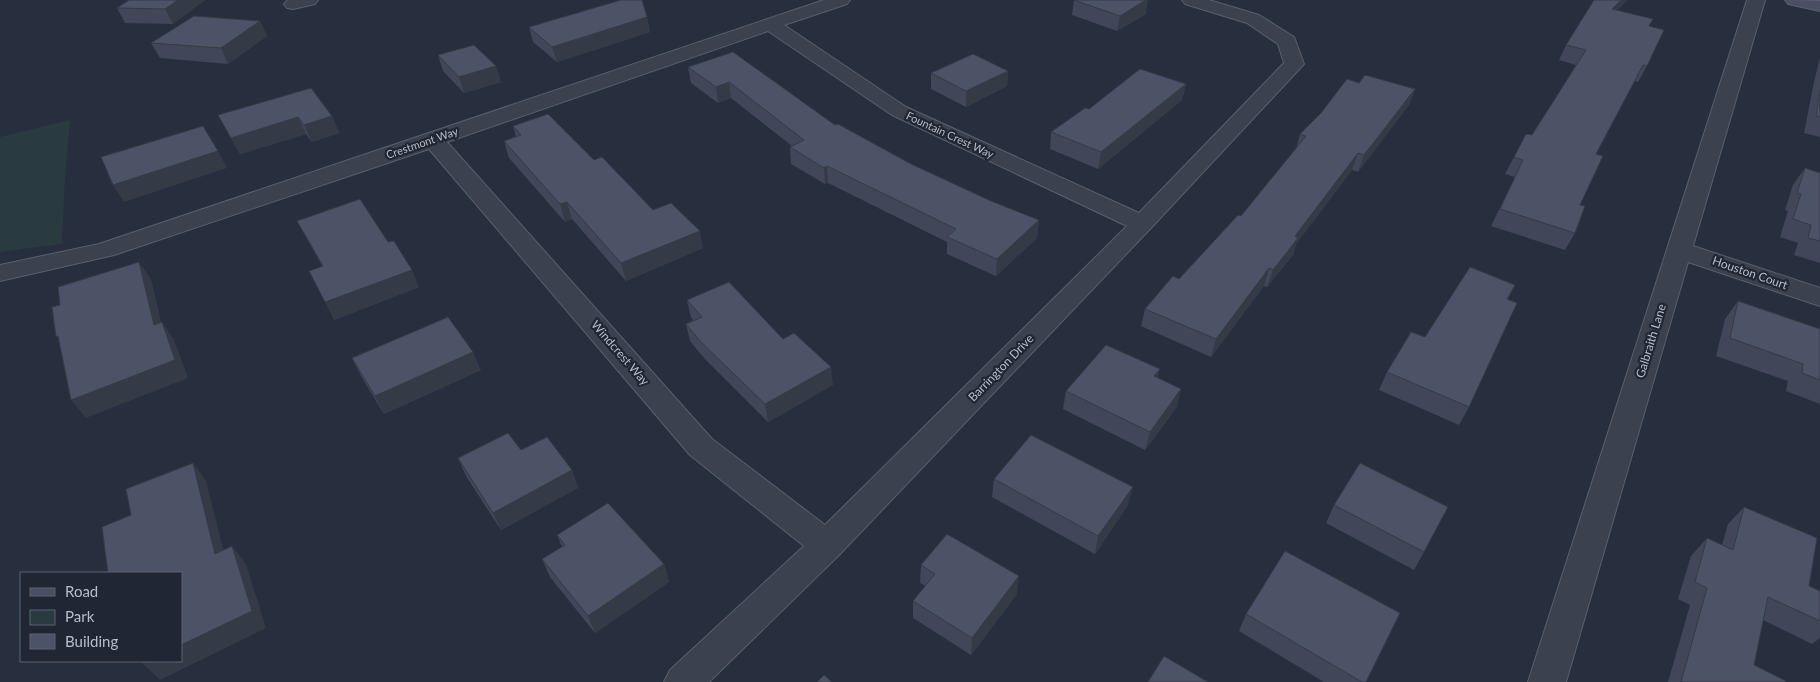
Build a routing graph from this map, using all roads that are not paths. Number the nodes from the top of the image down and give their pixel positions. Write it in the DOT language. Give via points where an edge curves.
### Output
graph roads {
  1 [pos="841,0"];
  2 [pos="1191,0"];
  3 [pos="1756,0"];
  4 [pos="1794,0"];
  5 [pos="1820,6"];
  6 [pos="770,24"];
  7 [pos="433,140"];
  8 [pos="1142,224"];
  9 [pos="1680,250"];
  10 [pos="0,273"];
  11 [pos="1820,297"];
  12 [pos="827,545"];
  13 [pos="683,682"];
  14 [pos="1547,682"];
  1 -- 6 [label="street, Crestmont Way"];
  2 -- 8 [label="street, Barrington Drive" via="1253,19 1287,41 1294,64"];
  3 -- 9 [label="street, Galbraith Lane"];
  4 -- 5 [label="street"];
  6 -- 7 [label="street, Crestmont Way"];
  6 -- 8 [label="street, Fountain Crest Way" via="899,111"];
  7 -- 10 [label="street, Crestmont Way" via="104,250"];
  7 -- 12 [label="street, Windcrest Way" via="701,446"];
  8 -- 12 [label="street, Barrington Drive"];
  9 -- 11 [label="street, Houston Court"];
  9 -- 14 [label="street, Galbraith Lane"];
  12 -- 13 [label="street, Barrington Drive"];
}
